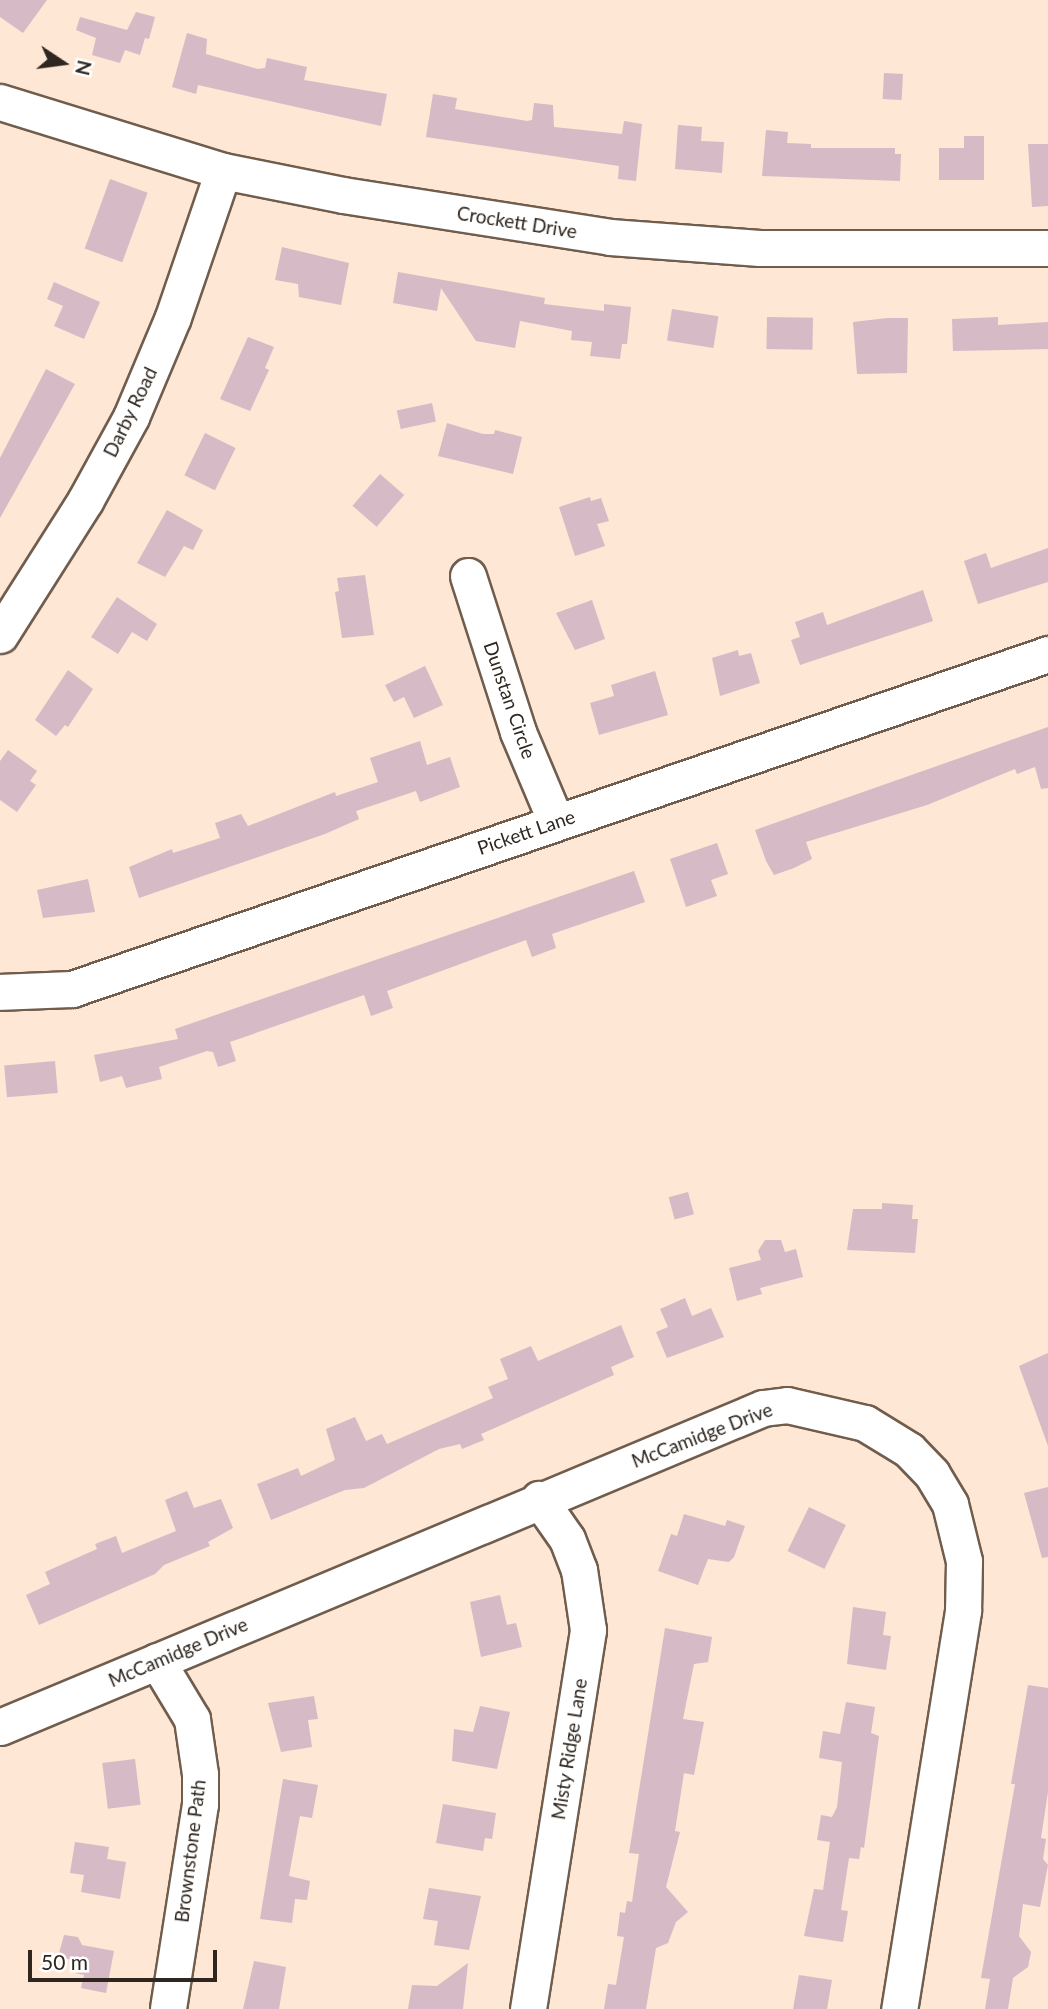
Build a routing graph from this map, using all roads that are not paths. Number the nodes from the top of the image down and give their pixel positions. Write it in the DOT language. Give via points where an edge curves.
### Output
graph roads {
  1 [pos="0,102"];
  2 [pos="223,171"];
  3 [pos="1048,248"];
  4 [pos="468,576"];
  5 [pos="0,635"];
  6 [pos="1048,654"];
  7 [pos="556,822"];
  8 [pos="0,992"];
  9 [pos="539,1499"];
  10 [pos="157,1661"];
  11 [pos="0,1727"];
  12 [pos="168,2009"];
  13 [pos="528,2009"];
  14 [pos="900,2009"];
  1 -- 2 [label="street, Crockett Drive"];
  2 -- 3 [label="street, Crockett Drive" via="610,237 760,248"];
  2 -- 5 [label="street, Darby Road" via="173,317 131,417 85,501"];
  4 -- 7 [label="street, Dunstan Circle" via="518,732"];
  6 -- 7 [label="street, Pickett Lane"];
  7 -- 8 [label="street, Pickett Lane" via="72,989"];
  9 -- 10 [label="street, McCamidge Drive"];
  9 -- 13 [label="street, Misty Ridge Lane" via="567,1539 579,1570 587,1630"];
  9 -- 14 [label="street, McCamidge Drive" via="763,1408 787,1405 865,1423 909,1450 932,1474 950,1504 964,1561 963,1611"];
  10 -- 11 [label="street, McCamidge Drive"];
  10 -- 12 [label="street, Brownstone Path" via="192,1719 200,1774 200,1804"];
}
